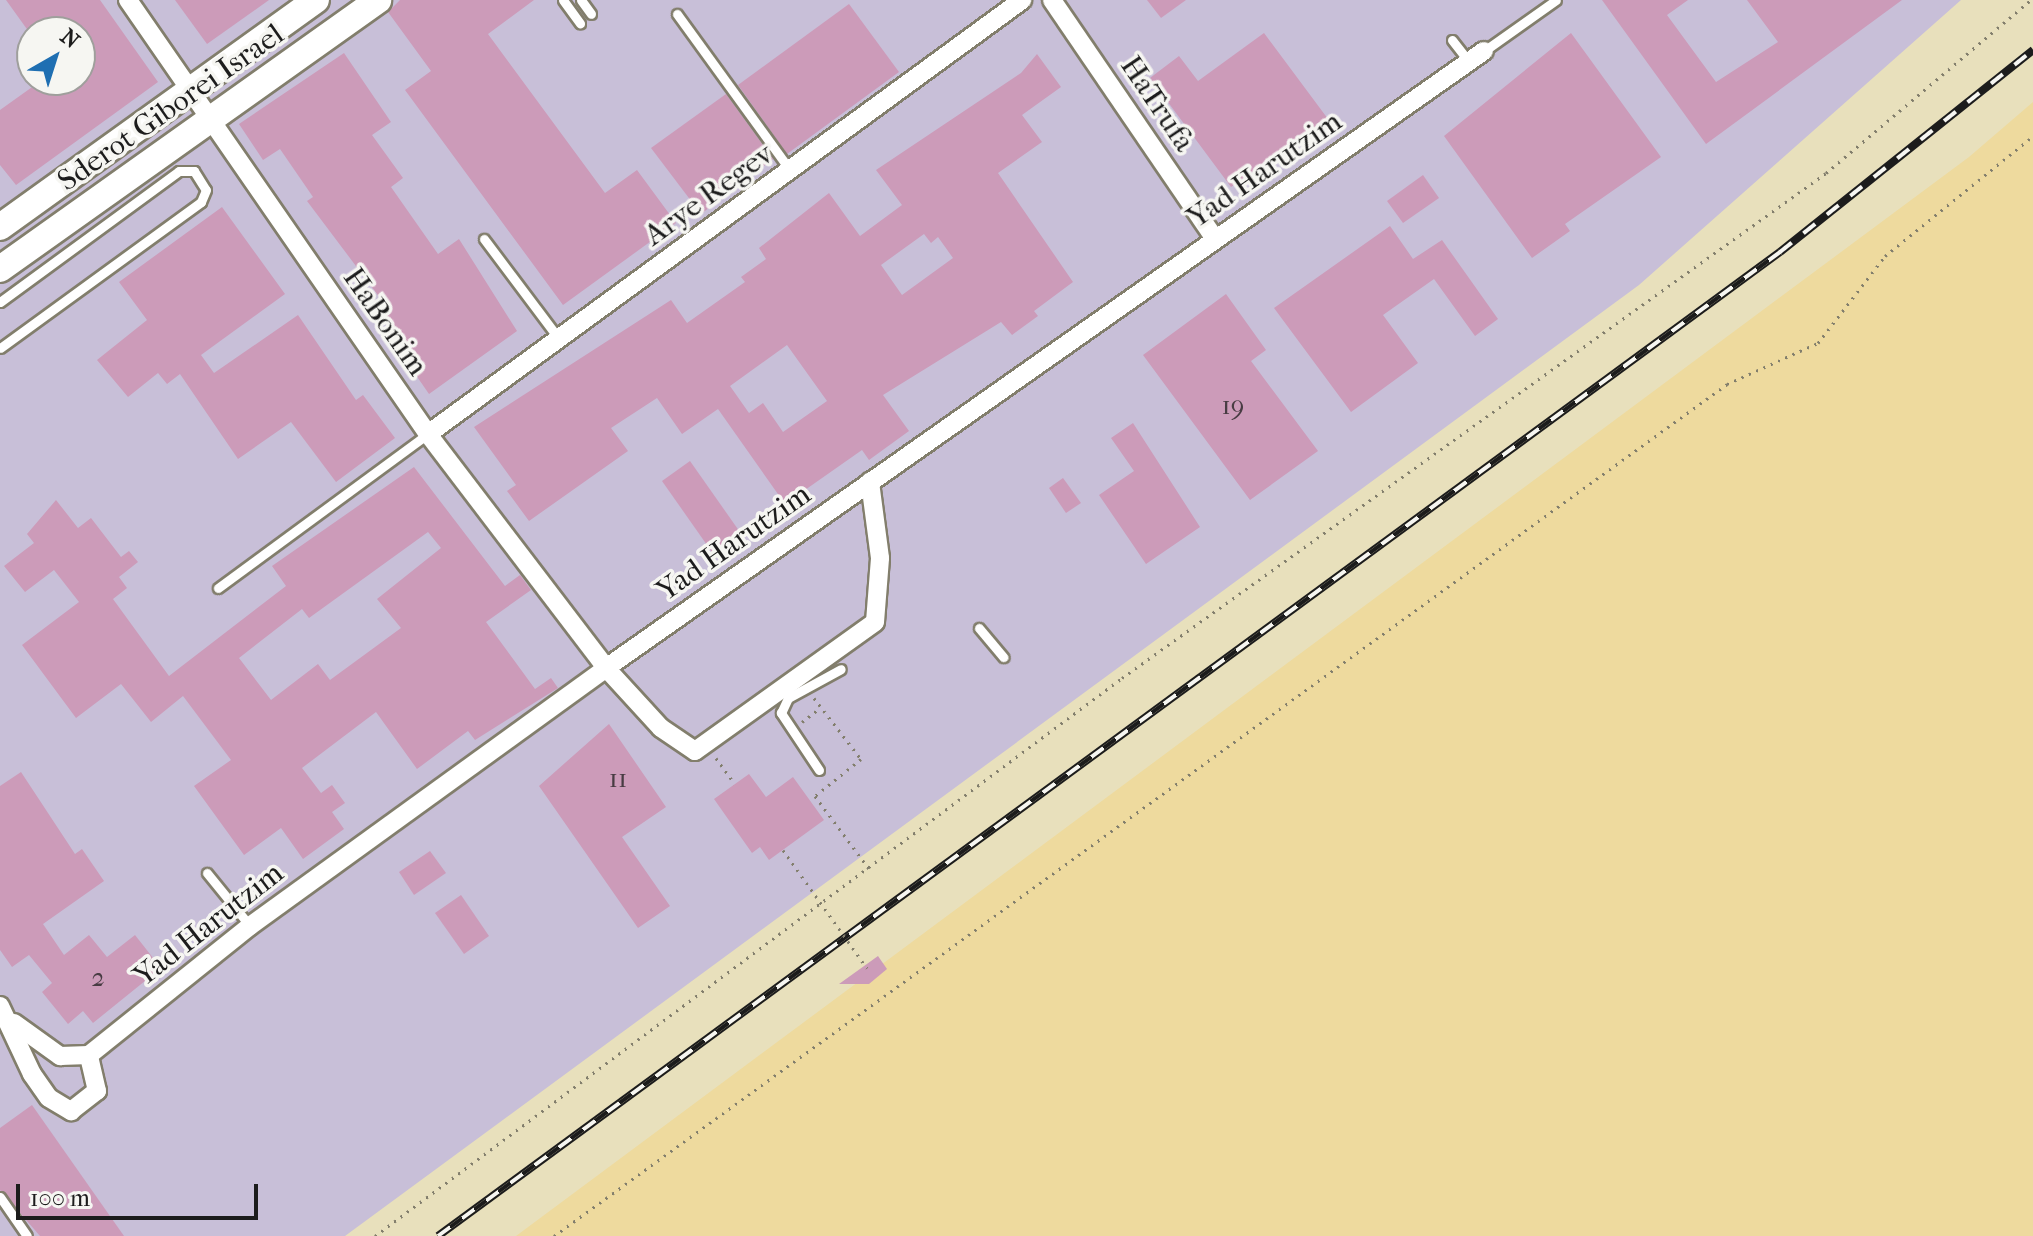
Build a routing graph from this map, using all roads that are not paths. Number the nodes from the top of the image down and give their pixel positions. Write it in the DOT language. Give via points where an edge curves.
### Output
graph roads {
  1 [pos="128,0"];
  2 [pos="316,0"];
  3 [pos="378,0"];
  4 [pos="563,0"];
  5 [pos="581,0"];
  6 [pos="1022,0"];
  7 [pos="1052,0"];
  8 [pos="1556,0"];
  9 [pos="591,14"];
  10 [pos="677,14"];
  11 [pos="580,23"];
  12 [pos="1452,40"];
  13 [pos="1476,56"];
  14 [pos="192,89"];
  15 [pos="211,119"];
  16 [pos="791,170"];
  17 [pos="0,227"];
  18 [pos="484,239"];
  19 [pos="1215,239"];
  20 [pos="0,269"];
  21 [pos="0,302"];
  22 [pos="559,339"];
  23 [pos="0,348"];
  24 [pos="428,434"];
  25 [pos="870,482"];
  26 [pos="218,588"];
  27 [pos="979,628"];
  28 [pos="1003,657"];
  29 [pos="606,668"];
  30 [pos="841,669"];
  31 [pos="819,770"];
  32 [pos="207,873"];
  33 [pos="250,926"];
  34 [pos="3,1016"];
  35 [pos="89,1055"];
  36 [pos="0,1197"];
  37 [pos="27,1236"];
  1 -- 14 [label="street, HaBonim"];
  2 -- 14 [label="street, Sderot Giborei Israel"];
  3 -- 15 [label="street, Sderot Giborei Israel"];
  4 -- 11 [label="lane"];
  5 -- 9 [label="lane"];
  6 -- 16 [label="street, Arye Regev"];
  7 -- 19 [label="street, HaTrufa"];
  8 -- 13 [label="lane"];
  10 -- 16 [label="lane"];
  12 -- 13 [label="lane"];
  13 -- 19 [label="street, Yad Harutzim"];
  14 -- 15 [label="street, HaBonim"];
  14 -- 17 [label="street, Sderot Giborei Israel"];
  15 -- 20 [label="street, Sderot Giborei Israel"];
  15 -- 24 [label="street, HaBonim"];
  16 -- 22 [label="street, Arye Regev"];
  18 -- 22 [label="lane"];
  19 -- 25 [label="street, Yad Harutzim"];
  21 -- 23 [label="lane" via="179,171 194,171 206,190 201,202"];
  22 -- 24 [label="street, Arye Regev"];
  24 -- 26 [label="lane"];
  24 -- 29 [label="street, HaBonim"];
  25 -- 29 [label="street, Yad Harutzim"];
  25 -- 29 [label="street, HaBonim" via="880,558 875,622 706,744 695,751 661,728"];
  27 -- 28 [label="lane"];
  29 -- 33 [label="street, Yad Harutzim"];
  30 -- 31 [label="lane" via="788,698 781,713"];
  32 -- 33 [label="lane"];
  33 -- 35 [label="street, Yad Harutzim"];
  34 -- 35 [label="street" via="60,1056"];
  34 -- 35 [label="street" via="49,1098 71,1111 97,1091"];
  36 -- 37 [label="lane"];
}
